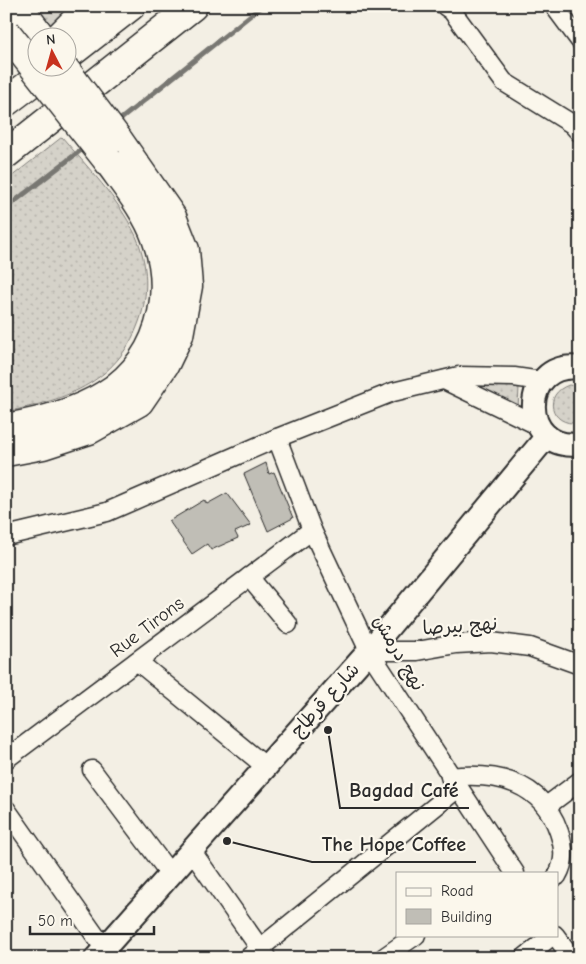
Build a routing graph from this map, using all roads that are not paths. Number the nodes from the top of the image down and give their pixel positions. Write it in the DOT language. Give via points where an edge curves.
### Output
graph roads {
  1 [pos="90,6"];
  2 [pos="131,6"];
  3 [pos="193,6"];
  4 [pos="445,6"];
  5 [pos="554,6"];
  6 [pos="19,7"];
  7 [pos="35,28"];
  8 [pos="68,28"];
  9 [pos="6,32"];
  10 [pos="580,41"];
  11 [pos="78,47"];
  12 [pos="28,64"];
  13 [pos="38,78"];
  14 [pos="70,78"];
  15 [pos="6,86"];
  16 [pos="6,102"];
  17 [pos="577,125"];
  18 [pos="112,149"];
  19 [pos="6,154"];
  20 [pos="580,368"];
  21 [pos="444,380"];
  22 [pos="541,382"];
  23 [pos="6,428"];
  24 [pos="542,431"];
  25 [pos="277,438"];
  26 [pos="580,444"];
  27 [pos="6,452"];
  28 [pos="312,530"];
  29 [pos="6,536"];
  30 [pos="249,577"];
  31 [pos="288,624"];
  32 [pos="369,651"];
  33 [pos="137,661"];
  34 [pos="580,665"];
  35 [pos="6,758"];
  36 [pos="265,766"];
  37 [pos="92,770"];
  38 [pos="580,781"];
  39 [pos="454,783"];
  40 [pos="548,805"];
  41 [pos="6,809"];
  42 [pos="191,850"];
  43 [pos="512,872"];
  44 [pos="558,873"];
  45 [pos="170,874"];
  46 [pos="415,936"];
  47 [pos="553,936"];
  48 [pos="555,936"];
  49 [pos="100,953"];
  50 [pos="258,954"];
  51 [pos="383,958"];
  52 [pos="524,958"];
  53 [pos="572,958"];
  1 -- 8 [label="highway"];
  2 -- 11 [label="highway"];
  3 -- 19 [label="highway"];
  4 -- 17 [label="street" via="504,82"];
  5 -- 10 [label="street"];
  6 -- 7 [label="highway"];
  9 -- 18 [label="highway, bridge"];
  12 -- 15 [label="highway"];
  13 -- 16 [label="highway"];
  14 -- 18 [label="highway, bridge"];
  18 -- 23 [label="highway" via="156,237 164,266 166,297 159,330 142,363 116,388 87,406 36,423"];
  18 -- 27 [label="highway" via="172,217 185,250 188,286 179,336 165,364 139,402 90,430 43,446"];
  20 -- 22 [label="street" via="564,368"];
  21 -- 22 [label="street" via="459,376 492,376"];
  21 -- 24 [label="street"];
  21 -- 25 [label="street" via="393,392"];
  22 -- 24 [label="street" via="534,395 533,410"];
  24 -- 26 [label="street" via="558,442"];
  24 -- 32 [label="street, شارع قرطاج"];
  25 -- 28 [label="street, نهج درمش"];
  25 -- 29 [label="street" via="107,512"];
  28 -- 30 [label="street, Rue Tirons"];
  28 -- 32 [label="street, نهج درمش"];
  30 -- 31 [label="street"];
  30 -- 33 [label="street, Rue Tirons"];
  32 -- 34 [label="street, نهج بيرصا" via="418,651 491,642 530,647"];
  32 -- 36 [label="street, شارع قرطاج"];
  32 -- 39 [label="street, نهج درمش"];
  33 -- 35 [label="street, Rue Tirons"];
  33 -- 36 [label="street"];
  36 -- 42 [label="street, شارع قرطاج"];
  37 -- 45 [label="street"];
  38 -- 40 [label="street"];
  39 -- 40 [label="street" via="468,775 501,779 528,789"];
  39 -- 43 [label="street, نهج درمش"];
  39 -- 50 [label="street"];
  40 -- 44 [label="street" via="564,856"];
  41 -- 49 [label="street"];
  42 -- 45 [label="street, شارع قرطاج"];
  42 -- 50 [label="street"];
  45 -- 49 [label="street, شارع قرطاج"];
  46 -- 51 [label="street"];
  47 -- 52 [label="street"];
  48 -- 53 [label="street"];
}
